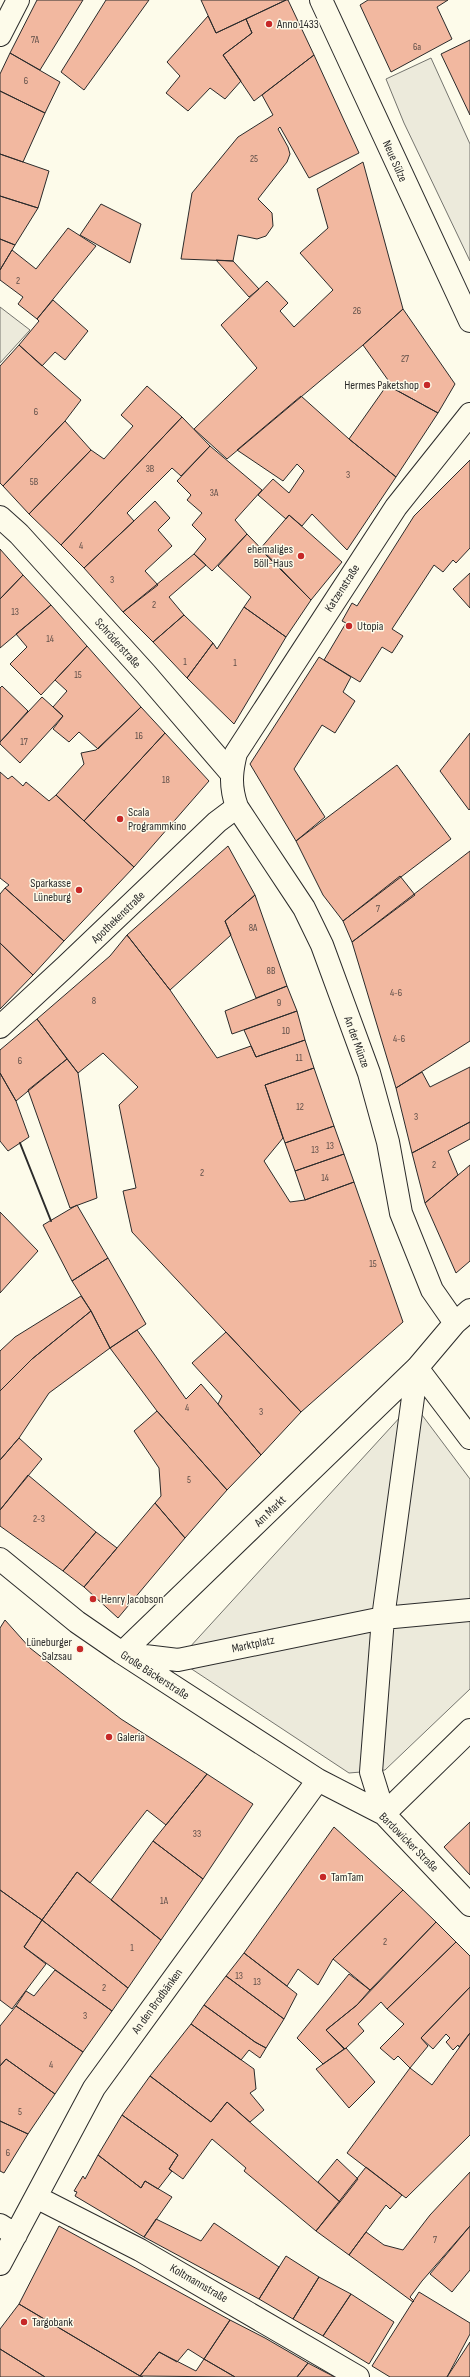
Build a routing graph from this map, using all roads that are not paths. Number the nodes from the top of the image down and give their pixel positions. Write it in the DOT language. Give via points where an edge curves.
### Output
graph roads {
  1 [pos="18,0"];
  2 [pos="321,0"];
  3 [pos="0,35"];
  4 [pos="470,321"];
  5 [pos="470,414"];
  6 [pos="0,517"];
  7 [pos="231,773"];
  8 [pos="236,807"];
  9 [pos="0,1027"];
  10 [pos="463,1316"];
  11 [pos="417,1368"];
  12 [pos="470,1438"];
  13 [pos="0,1559"];
  14 [pos="470,1610"];
  15 [pos="383,1618"];
  16 [pos="122,1654"];
  17 [pos="470,1730"];
  18 [pos="318,1780"];
  19 [pos="384,1814"];
  20 [pos="470,1905"];
  21 [pos="36,2198"];
  22 [pos="8,2230"];
  23 [pos="0,2264"];
  24 [pos="358,2377"];
  1 -- 3 [label="street"];
  2 -- 4 [label="street, Neue Sülze"];
  5 -- 7 [label="street, Katzenstraße" via="396,507 353,570 236,753"];
  6 -- 7 [label="street, Schröderstraße" via="19,534 146,674"];
  7 -- 8 [label="street, An der Münze" via="231,791"];
  8 -- 9 [label="street, Apothekenstraße"];
  8 -- 10 [label="street, An der Münze" via="304,908 322,945 369,1073 388,1142 401,1213 432,1290"];
  10 -- 11 [label="street, Am Markt"];
  11 -- 12 [label="street"];
  11 -- 15 [label="street"];
  11 -- 16 [label="street, Am Markt"];
  13 -- 16 [label="street, Große Bäckerstraße" via="76,1622"];
  14 -- 15 [label="street, Marktplatz"];
  15 -- 16 [label="street, Marktplatz" via="178,1660"];
  15 -- 19 [label="street" via="371,1772"];
  16 -- 18 [label="street, Große Bäckerstraße"];
  17 -- 19 [label="street"];
  18 -- 19 [label="street, Bardowicker Straße"];
  18 -- 21 [label="street, An den Brodbänken" via="94,2088"];
  19 -- 20 [label="street, Bardowicker Straße"];
  21 -- 22 [label="street, An den Brodbänken"];
  21 -- 24 [label="street, Koltmannstraße" via="140,2250"];
  22 -- 23 [label="street, An den Brodbänken"];
}
